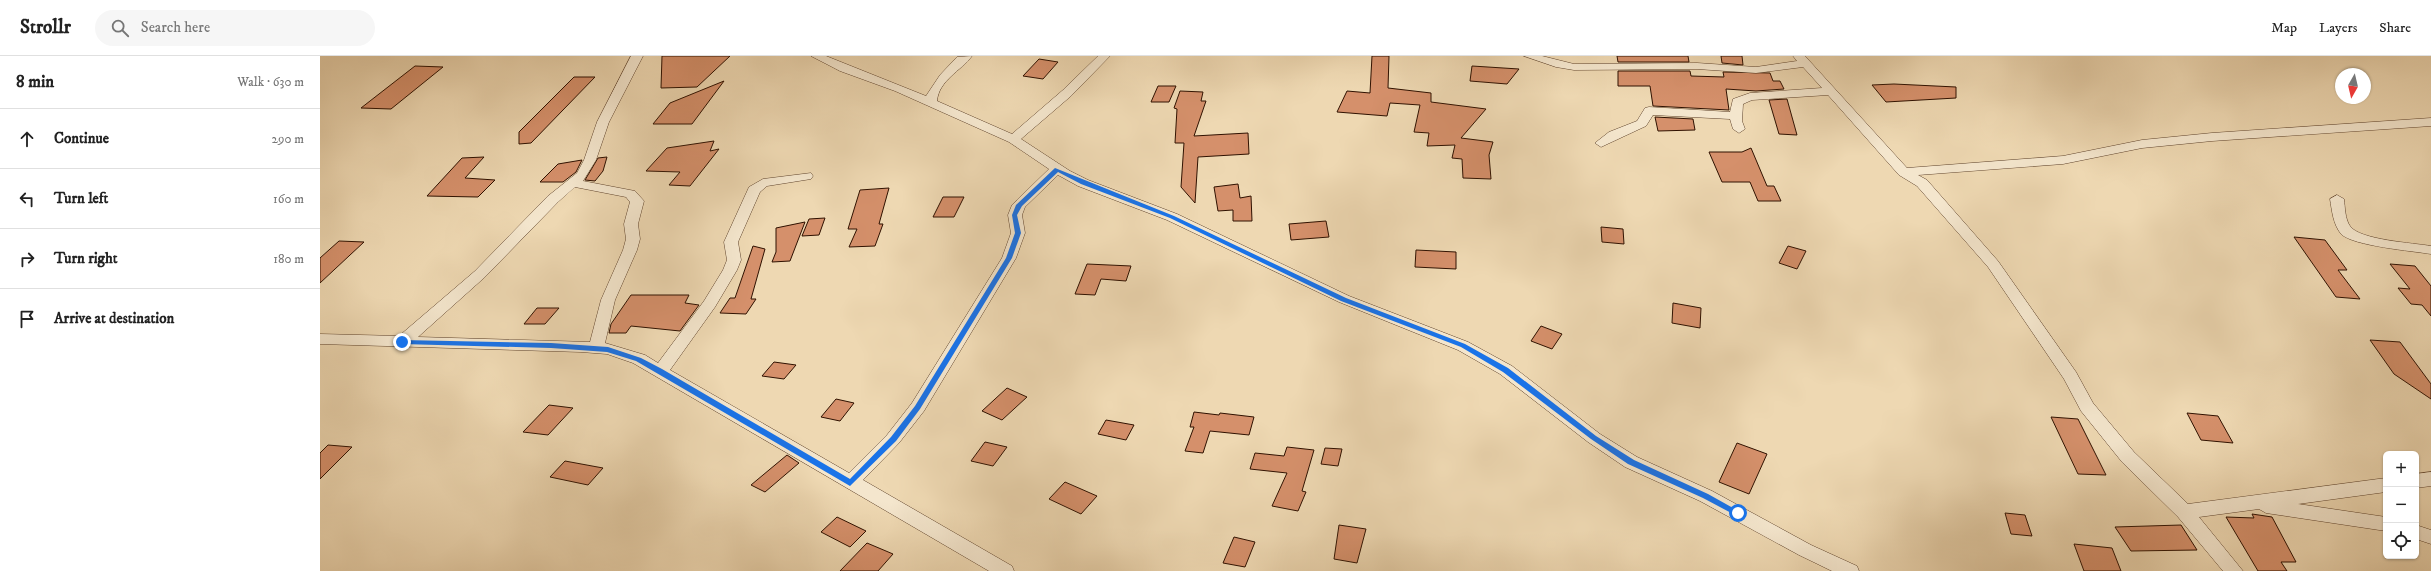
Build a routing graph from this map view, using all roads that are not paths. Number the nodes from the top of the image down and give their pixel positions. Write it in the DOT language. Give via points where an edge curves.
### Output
graph roads {
  1 [pos="637,56"];
  2 [pos="818,56"];
  3 [pos="966,56"];
  4 [pos="1104,56"];
  5 [pos="1530,56"];
  6 [pos="1802,59"];
  7 [pos="1830,91"];
  8 [pos="931,103"];
  9 [pos="1736,116"];
  10 [pos="2431,122"];
  11 [pos="1739,128"];
  12 [pos="1013,139"];
  13 [pos="1601,143"];
  14 [pos="1057,169"];
  15 [pos="1904,172"];
  16 [pos="806,176"];
  17 [pos="573,183"];
  18 [pos="2337,199"];
  19 [pos="2431,250"];
  20 [pos="320,339"];
  21 [pos="402,342"];
  22 [pos="596,348"];
  23 [pos="660,371"];
  24 [pos="2431,479"];
  25 [pos="2419,481"];
  26 [pos="850,484"];
  27 [pos="2383,485"];
  28 [pos="2249,503"];
  29 [pos="2184,512"];
  30 [pos="2383,524"];
  31 [pos="2419,533"];
  32 [pos="2431,537"];
  33 [pos="1005,571"];
  34 [pos="1850,571"];
  35 [pos="2234,571"];
  1 -- 17 [label="street" via="596,137 587,168"];
  2 -- 8 [label="street"];
  3 -- 8 [label="street" via="931,94"];
  4 -- 12 [label="street" via="1067,93"];
  5 -- 6 [label="street" via="1560,65 1586,67 1697,66 1756,70"];
  6 -- 7 [label="street"];
  7 -- 9 [label="street" via="1750,97 1737,102"];
  7 -- 15 [label="street"];
  8 -- 12 [label="street"];
  9 -- 11 [label="street"];
  9 -- 13 [label="street" via="1649,111 1642,122"];
  10 -- 15 [label="street" via="2338,130 2212,136 2142,144 2056,161"];
  12 -- 14 [label="street"];
  14 -- 26 [label="street" via="1019,205 1014,215 1018,233 1009,258 918,408 893,439"];
  14 -- 34 [label="street" via="1083,183 1172,217 1344,299 1463,346 1506,370 1594,438 1631,462 1711,498 1805,550"];
  15 -- 29 [label="street" via="1922,183 1993,264 2070,376 2087,407 2128,456"];
  16 -- 23 [label="street" via="763,183 754,190 731,242 734,260 730,270 710,304"];
  17 -- 21 [label="street" via="519,233 480,274"];
  17 -- 22 [label="street" via="630,194 637,201 631,224 633,239 630,250 608,300"];
  18 -- 19 [label="street" via="2342,225 2349,234"];
  20 -- 21 [label="street"];
  21 -- 22 [label="street"];
  22 -- 23 [label="street" via="608,349 639,359"];
  23 -- 26 [label="street"];
  24 -- 25 [label="street"];
  26 -- 33 [label="street"];
  27 -- 28 [label="street"];
  28 -- 29 [label="street"];
  28 -- 30 [label="street"];
  29 -- 35 [label="street"];
  31 -- 32 [label="street"];
}
